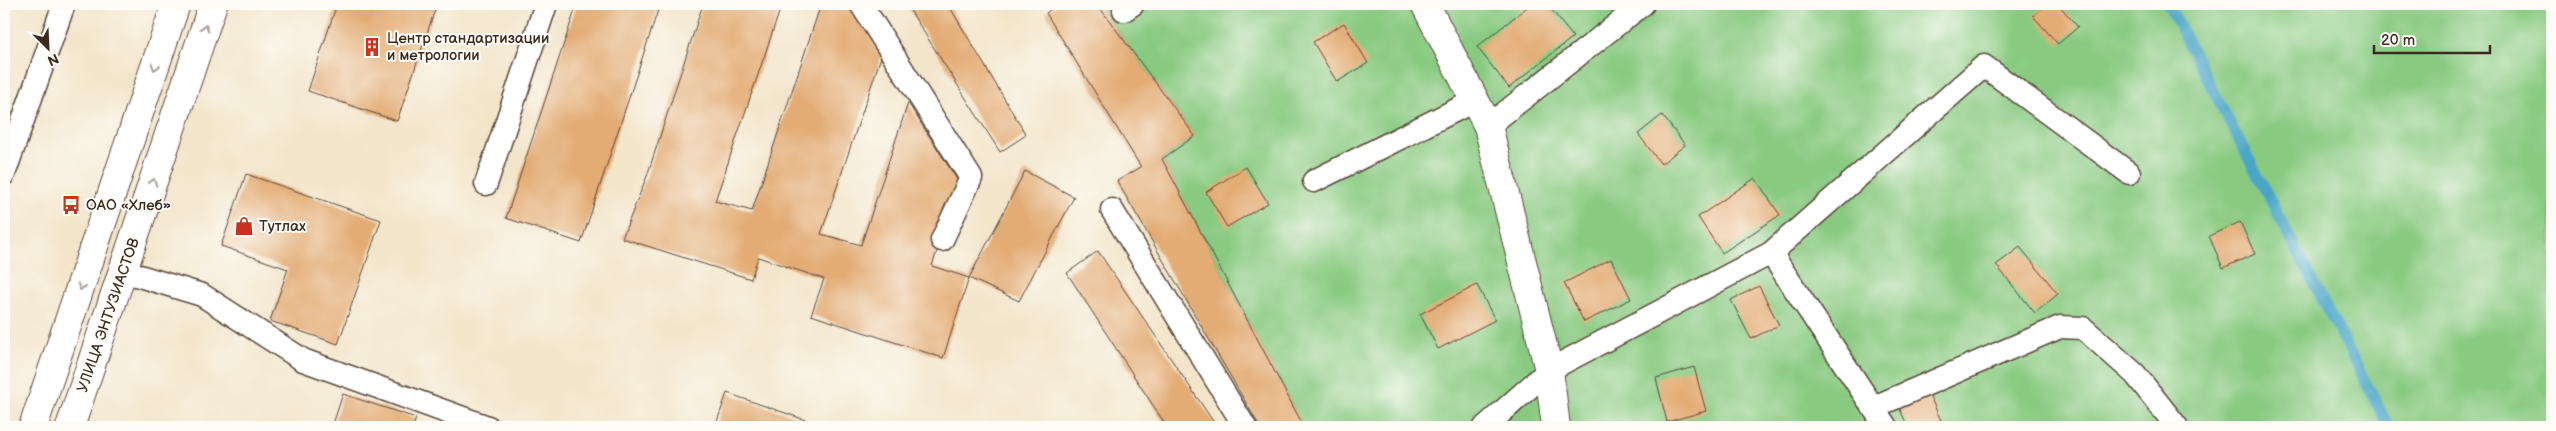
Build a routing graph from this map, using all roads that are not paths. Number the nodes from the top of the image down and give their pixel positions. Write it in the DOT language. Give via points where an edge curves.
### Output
graph roads {
  1 [pos="64,4"];
  2 [pos="176,4"];
  3 [pos="213,4"];
  4 [pos="546,4"];
  5 [pos="861,4"];
  6 [pos="1425,4"];
  7 [pos="1643,4"];
  8 [pos="1476,100"];
  9 [pos="1488,126"];
  10 [pos="2129,173"];
  11 [pos="4,174"];
  12 [pos="1314,181"];
  13 [pos="486,184"];
  14 [pos="1112,210"];
  15 [pos="942,240"];
  16 [pos="1771,252"];
  17 [pos="89,261"];
  18 [pos="123,271"];
  19 [pos="1549,370"];
  20 [pos="1874,407"];
  21 [pos="33,427"];
  22 [pos="70,427"];
  23 [pos="488,427"];
  24 [pos="1245,427"];
  25 [pos="1485,427"];
  26 [pos="1556,427"];
  27 [pos="1886,427"];
  28 [pos="2178,427"];
  1 -- 11 [label="lane"];
  2 -- 17 [label="street, one-way"];
  18 -- 3 [label="street, УЛИЦА ЭНТУЗИАСТОВ, one-way"];
  4 -- 13 [label="lane"];
  5 -- 15 [label="lane" via="971,178"];
  6 -- 8 [label="street"];
  7 -- 9 [label="lane"];
  8 -- 9 [label="street"];
  8 -- 12 [label="lane"];
  9 -- 19 [label="street"];
  10 -- 16 [label="lane" via="1984,66"];
  14 -- 24 [label="lane"];
  16 -- 19 [label="lane"];
  16 -- 20 [label="lane"];
  17 -- 18 [label="street"];
  17 -- 21 [label="street, one-way"];
  18 -- 22 [label="street, УЛИЦА ЭНТУЗИАСТОВ"];
  18 -- 23 [label="lane" via="202,295 303,360"];
  19 -- 25 [label="lane"];
  19 -- 26 [label="street"];
  20 -- 27 [label="lane"];
  20 -- 28 [label="lane" via="2060,327 2083,328 2135,374"];
}
